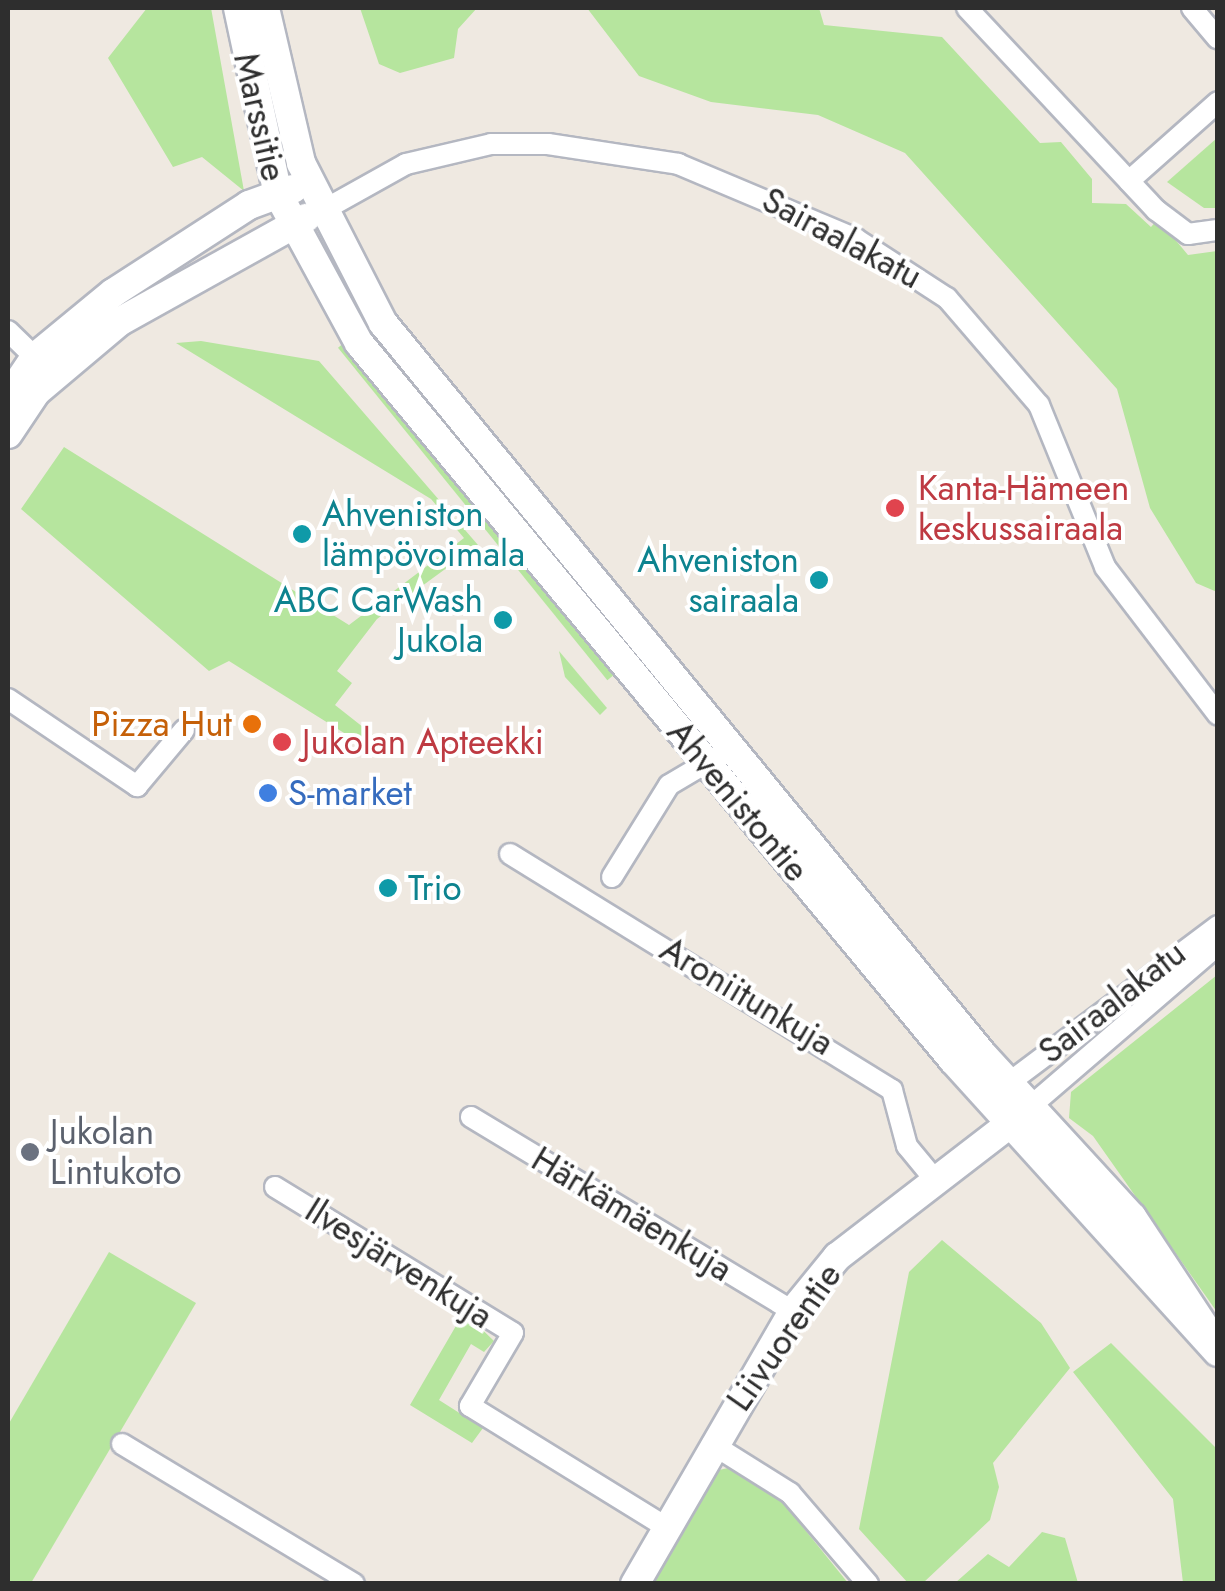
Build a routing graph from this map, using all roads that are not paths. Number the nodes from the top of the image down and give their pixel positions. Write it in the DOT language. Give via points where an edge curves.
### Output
graph roads {
  1 [pos="238,8"];
  2 [pos="265,8"];
  3 [pos="966,8"];
  4 [pos="1192,8"];
  5 [pos="1218,38"];
  6 [pos="1218,102"];
  7 [pos="1129,180"];
  8 [pos="362,182"];
  9 [pos="309,185"];
  10 [pos="278,194"];
  11 [pos="320,212"];
  12 [pos="290,225"];
  13 [pos="1218,230"];
  14 [pos="8,331"];
  15 [pos="26,376"];
  16 [pos="8,434"];
  17 [pos="8,699"];
  18 [pos="1218,716"];
  19 [pos="184,730"];
  20 [pos="732,746"];
  21 [pos="708,764"];
  22 [pos="510,854"];
  23 [pos="612,877"];
  24 [pos="1218,926"];
  25 [pos="1218,945"];
  26 [pos="1000,1091"];
  27 [pos="1022,1114"];
  28 [pos="471,1117"];
  29 [pos="986,1136"];
  30 [pos="935,1180"];
  31 [pos="275,1186"];
  32 [pos="793,1311"];
  33 [pos="1218,1350"];
  34 [pos="122,1444"];
  35 [pos="712,1444"];
  36 [pos="663,1525"];
  37 [pos="354,1584"];
  38 [pos="634,1584"];
  39 [pos="868,1584"];
  1 -- 10 [label="main road, Marssitie"];
  2 -- 9 [label="main road, Marssitie"];
  3 -- 7 [label="street"];
  4 -- 5 [label="street"];
  6 -- 7 [label="street"];
  7 -- 13 [label="street" via="1188,234"];
  8 -- 9 [label="street"];
  8 -- 11 [label="street"];
  8 -- 18 [label="street, Sairaalakatu" via="491,144 622,151 750,189 904,267 947,298 1038,405 1105,567"];
  9 -- 10 [label="main road"];
  9 -- 11 [label="main road, Marssitie"];
  10 -- 12 [label="main road, Marssitie"];
  10 -- 15 [label="main road" via="113,293"];
  11 -- 12 [label="main road"];
  11 -- 20 [label="main road, Ahvenistontie" via="383,324"];
  12 -- 15 [label="main road"];
  12 -- 21 [label="main road, Ahvenistontie" via="358,343"];
  14 -- 15 [label="street"];
  15 -- 16 [label="main road"];
  17 -- 19 [label="street" via="137,786"];
  20 -- 21 [label="street"];
  20 -- 26 [label="main road, Ahvenistontie"];
  21 -- 23 [label="street" via="669,785"];
  21 -- 26 [label="main road, Ahvenistontie"];
  22 -- 30 [label="street, Aroniitunkuja" via="892,1090 907,1146"];
  24 -- 26 [label="street, Sairaalakatu"];
  25 -- 27 [label="street, Sairaalakatu"];
  26 -- 27 [label="main road, Ahvenistontie"];
  26 -- 29 [label="main road"];
  27 -- 29 [label="main road, Liivuorentie"];
  27 -- 33 [label="main road, Ahvenistontie" via="1132,1218"];
  28 -- 32 [label="street, Härkämäenkuja"];
  29 -- 30 [label="main road, Liivuorentie"];
  30 -- 32 [label="main road, Liivuorentie" via="837,1257"];
  31 -- 36 [label="street, Ilvesjärvenkuja" via="513,1334 470,1406"];
  32 -- 35 [label="main road, Liivuorentie"];
  34 -- 37 [label="street"];
  35 -- 36 [label="main road, Liivuorentie"];
  35 -- 39 [label="street" via="790,1493"];
  36 -- 38 [label="main road, Liivuorentie"];
}
